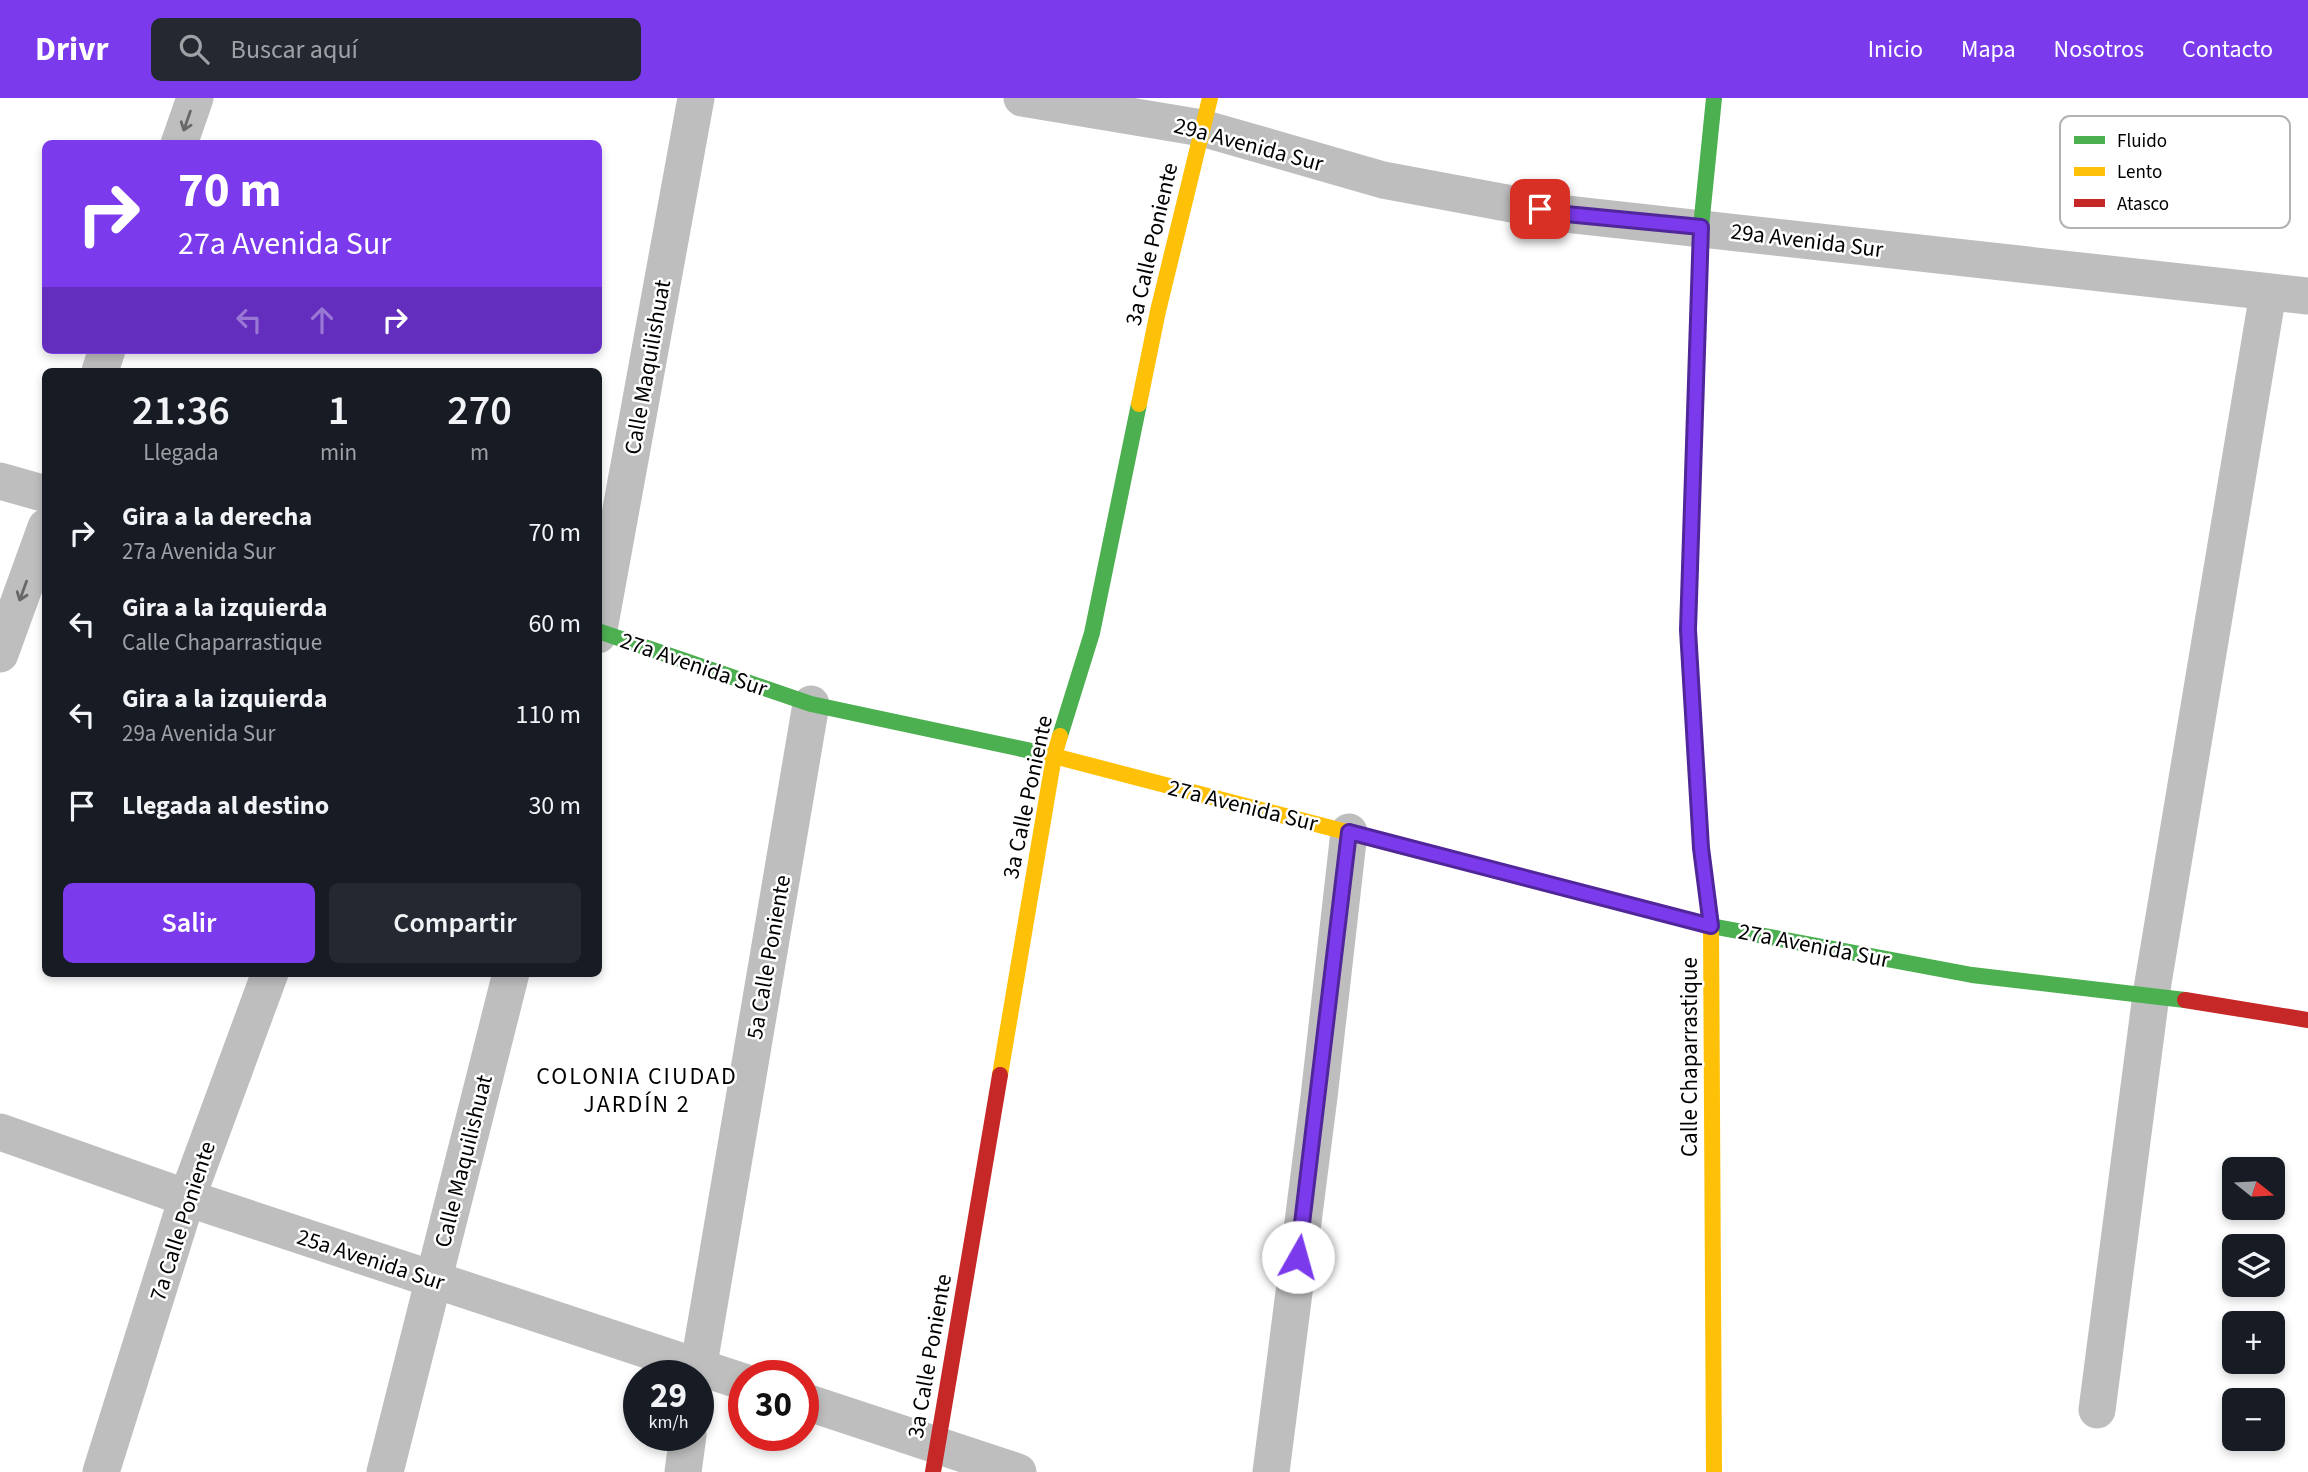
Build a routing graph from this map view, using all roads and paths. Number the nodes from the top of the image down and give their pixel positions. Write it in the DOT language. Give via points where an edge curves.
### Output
graph roads {
  1 [pos="195,98"];
  2 [pos="696,98"];
  3 [pos="1022,98"];
  4 [pos="1714,98"];
  5 [pos="1206,113"];
  6 [pos="180,140"];
  7 [pos="1701,227"];
  8 [pos="2267,293"];
  9 [pos="2308,296"];
  10 [pos="0,481"];
  11 [pos="42,493"];
  12 [pos="42,538"];
  13 [pos="602,616"];
  14 [pos="602,634"];
  15 [pos="0,654"];
  16 [pos="811,704"];
  17 [pos="1054,756"];
  18 [pos="1349,832"];
  19 [pos="1711,926"];
  20 [pos="269,977"];
  21 [pos="510,977"];
  22 [pos="2151,995"];
  23 [pos="2308,1020"];
  24 [pos="0,1132"];
  25 [pos="187,1198"];
  26 [pos="432,1280"];
  27 [pos="666,1360"];
  28 [pos="700,1360"];
  29 [pos="819,1408"];
  30 [pos="2097,1410"];
  31 [pos="686,1451"];
  32 [pos="935,1459"];
  33 [pos="102,1472"];
  34 [pos="384,1472"];
  35 [pos="683,1472"];
  36 [pos="1018,1472"];
  37 [pos="1271,1472"];
  38 [pos="1714,1472"];
  1 -- 6 [label="street, one-way"];
  2 -- 13 [label="street, Calle Maquilishuat"];
  3 -- 5 [label="street, 29a Avenida Sur"];
  4 -- 7 [label="street, Calle Chaparrastique"];
  5 -- 7 [label="street, 29a Avenida Sur" via="1383,180 1566,214"];
  5 -- 17 [label="street, 3a Calle Poniente" via="1158,311 1092,633"];
  7 -- 8 [label="street, 29a Avenida Sur"];
  7 -- 19 [label="street, Calle Chaparrastique" via="1688,630 1701,848"];
  8 -- 9 [label="street, 29a Avenida Sur"];
  8 -- 22 [label="street"];
  10 -- 11 [label="street"];
  12 -- 15 [label="street, one-way"];
  14 -- 16 [label="street, 27a Avenida Sur"];
  16 -- 17 [label="street, 27a Avenida Sur"];
  16 -- 28 [label="street, 5a Calle Poniente"];
  17 -- 18 [label="street, 27a Avenida Sur"];
  17 -- 32 [label="street, 3a Calle Poniente"];
  18 -- 19 [label="street, 27a Avenida Sur"];
  18 -- 37 [label="street"];
  19 -- 22 [label="street, 27a Avenida Sur" via="1972,975"];
  19 -- 38 [label="street, Calle Chaparrastique"];
  20 -- 25 [label="street, 7a Calle Poniente"];
  21 -- 26 [label="street, Calle Maquilishuat"];
  22 -- 23 [label="street, 27a Avenida Sur"];
  22 -- 30 [label="street"];
  24 -- 25 [label="street, 25a Avenida Sur"];
  25 -- 26 [label="street, 25a Avenida Sur"];
  25 -- 33 [label="street, 7a Calle Poniente"];
  26 -- 27 [label="street, 25a Avenida Sur"];
  26 -- 34 [label="street, Calle Maquilishuat"];
  29 -- 32 [label="street"];
  31 -- 35 [label="street"];
  32 -- 36 [label="street"];
}
